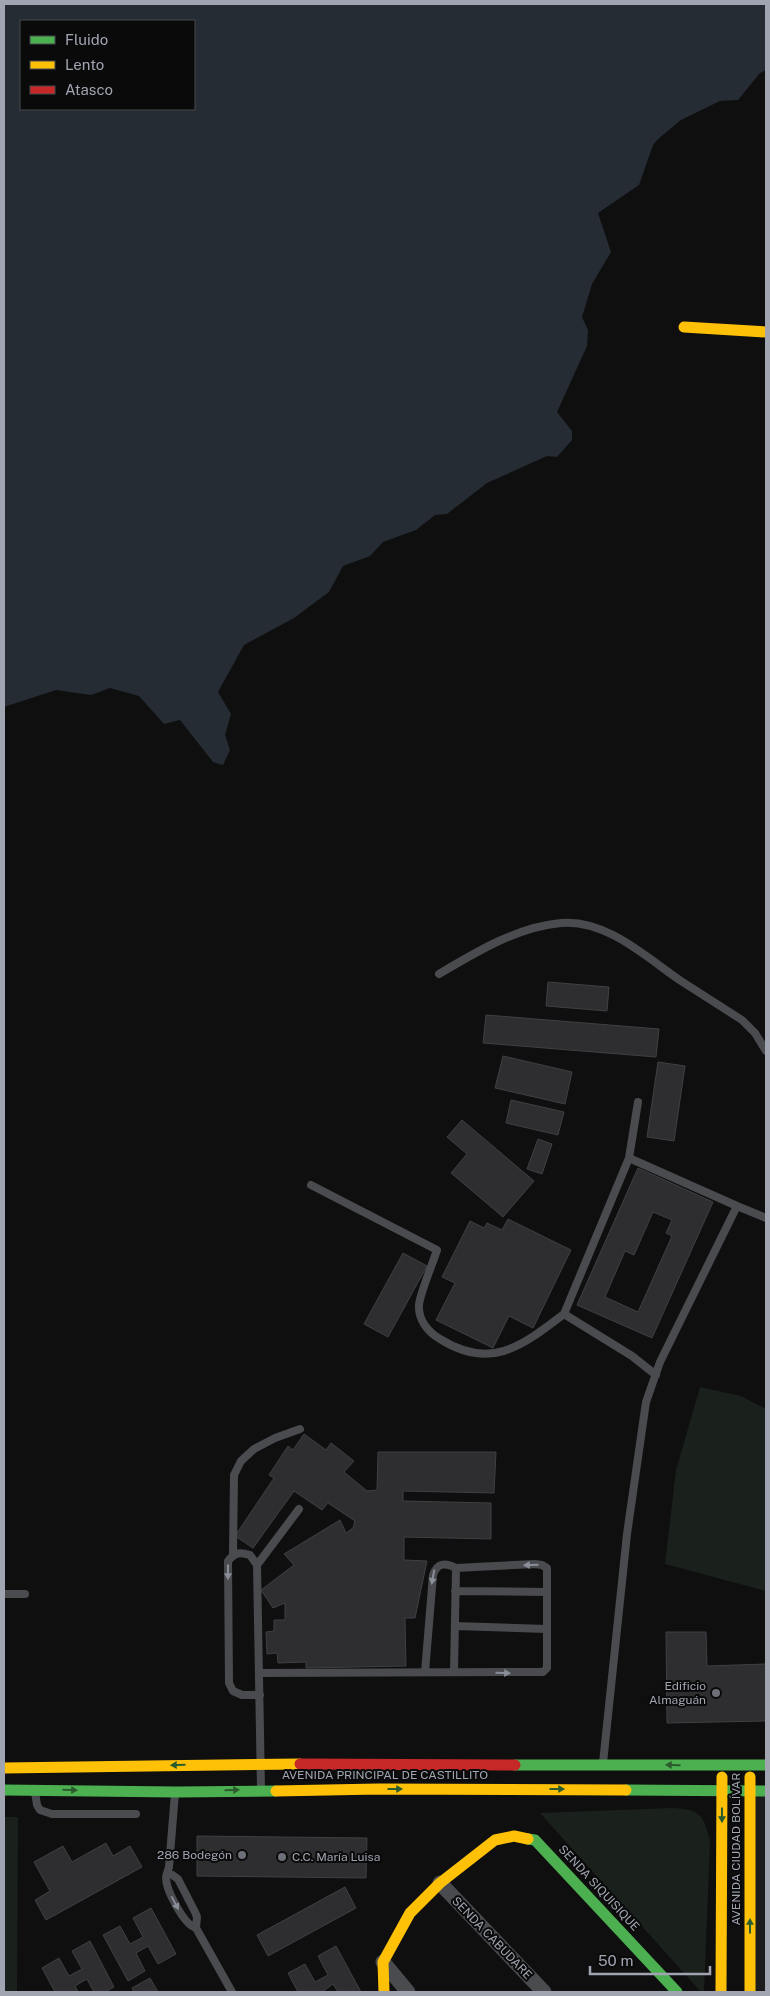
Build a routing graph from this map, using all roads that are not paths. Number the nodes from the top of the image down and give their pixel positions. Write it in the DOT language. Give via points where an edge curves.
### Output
graph roads {
  1 [pos="684,327"];
  2 [pos="766,332"];
  3 [pos="439,974"];
  4 [pos="766,1051"];
  5 [pos="638,1102"];
  6 [pos="629,1158"];
  7 [pos="311,1185"];
  8 [pos="737,1206"];
  9 [pos="766,1218"];
  10 [pos="564,1314"];
  11 [pos="656,1375"];
  12 [pos="300,1428"];
  13 [pos="299,1510"];
  14 [pos="233,1554"];
  15 [pos="257,1565"];
  16 [pos="456,1568"];
  17 [pos="455,1591"];
  18 [pos="547,1592"];
  19 [pos="4,1594"];
  20 [pos="25,1594"];
  21 [pos="455,1626"];
  22 [pos="547,1629"];
  23 [pos="425,1672"];
  24 [pos="454,1672"];
  25 [pos="259,1673"];
  26 [pos="260,1695"];
  27 [pos="261,1764"];
  28 [pos="603,1765"];
  29 [pos="766,1765"];
  30 [pos="722,1766"];
  31 [pos="749,1766"];
  32 [pos="4,1768"];
  33 [pos="261,1789"];
  34 [pos="601,1789"];
  35 [pos="4,1790"];
  36 [pos="34,1790"];
  37 [pos="722,1791"];
  38 [pos="750,1791"];
  39 [pos="766,1791"];
  40 [pos="176,1792"];
  41 [pos="136,1814"];
  42 [pos="168,1872"];
  43 [pos="440,1883"];
  44 [pos="196,1928"];
  45 [pos="383,1962"];
  46 [pos="232,1992"];
  47 [pos="384,1992"];
  48 [pos="408,1992"];
  49 [pos="544,1992"];
  50 [pos="677,1992"];
  51 [pos="721,1992"];
  52 [pos="750,1992"];
  1 -- 2 [label="main road"];
  3 -- 4 [label="lane" via="513,935 538,926 584,925 626,943 742,1020"];
  5 -- 6 [label="lane"];
  6 -- 8 [label="lane"];
  6 -- 10 [label="lane"];
  7 -- 10 [label="lane" via="437,1250 419,1305 425,1326 443,1342 478,1355 494,1354 533,1337"];
  8 -- 9 [label="lane"];
  8 -- 11 [label="lane"];
  10 -- 11 [label="lane" via="632,1356"];
  11 -- 28 [label="lane" via="646,1402 626,1534"];
  12 -- 14 [label="lane" via="254,1449 241,1461 234,1475"];
  13 -- 15 [label="lane"];
  14 -- 15 [label="lane" via="250,1555"];
  14 -- 26 [label="lane, one-way" via="228,1561 229,1683 233,1692"];
  15 -- 25 [label="lane"];
  16 -- 17 [label="lane"];
  18 -- 16 [label="lane, one-way" via="546,1568 542,1565"];
  16 -- 23 [label="lane, one-way" via="449,1564 435,1568"];
  17 -- 18 [label="lane"];
  17 -- 21 [label="lane"];
  18 -- 22 [label="lane"];
  19 -- 20 [label="lane"];
  21 -- 22 [label="lane"];
  21 -- 24 [label="lane"];
  24 -- 22 [label="lane, one-way" via="543,1672 547,1668"];
  23 -- 24 [label="lane"];
  23 -- 25 [label="lane"];
  25 -- 26 [label="lane"];
  26 -- 27 [label="lane"];
  27 -- 28 [label="main road, AVENIDA PRINCIPAL DE CASTILLITO"];
  27 -- 32 [label="main road, AVENIDA PRINCIPAL DE CASTILLITO, one-way"];
  27 -- 33 [label="lane"];
  30 -- 28 [label="main road, AVENIDA PRINCIPAL DE CASTILLITO, one-way"];
  28 -- 34 [label="street"];
  29 -- 31 [label="main road, AVENIDA PRINCIPAL DE CASTILLITO"];
  30 -- 31 [label="main road, AVENIDA PRINCIPAL DE CASTILLITO"];
  30 -- 37 [label="main road, AVENIDA CIUDAD BOLÍVAR"];
  31 -- 38 [label="main road, AVENIDA CIUDAD BOLÍVAR"];
  33 -- 34 [label="main road, AVENIDA PRINCIPAL DE CASTILLITO, one-way"];
  40 -- 33 [label="main road, AVENIDA PRINCIPAL DE CASTILLITO, one-way"];
  34 -- 37 [label="main road, AVENIDA PRINCIPAL DE CASTILLITO"];
  35 -- 36 [label="main road, AVENIDA PRINCIPAL DE CASTILLITO"];
  36 -- 40 [label="main road, AVENIDA PRINCIPAL DE CASTILLITO, one-way"];
  36 -- 41 [label="lane" via="40,1810 52,1814"];
  37 -- 38 [label="main road, AVENIDA PRINCIPAL DE CASTILLITO"];
  37 -- 51 [label="main road, AVENIDA CIUDAD BOLÍVAR, one-way"];
  38 -- 39 [label="main road, AVENIDA PRINCIPAL DE CASTILLITO"];
  52 -- 38 [label="main road, AVENIDA CIUDAD BOLÍVAR, one-way"];
  40 -- 42 [label="lane"];
  42 -- 44 [label="lane" via="178,1879 195,1912"];
  42 -- 44 [label="lane, one-way" via="166,1879 170,1893 186,1923"];
  43 -- 45 [label="main road" via="410,1913"];
  43 -- 49 [label="street, SENDA CABUDARE"];
  43 -- 50 [label="main road, SENDA SIQUISIQUE" via="495,1840 514,1836 535,1840"];
  44 -- 46 [label="lane"];
  45 -- 47 [label="main road"];
  45 -- 48 [label="street"];
}
